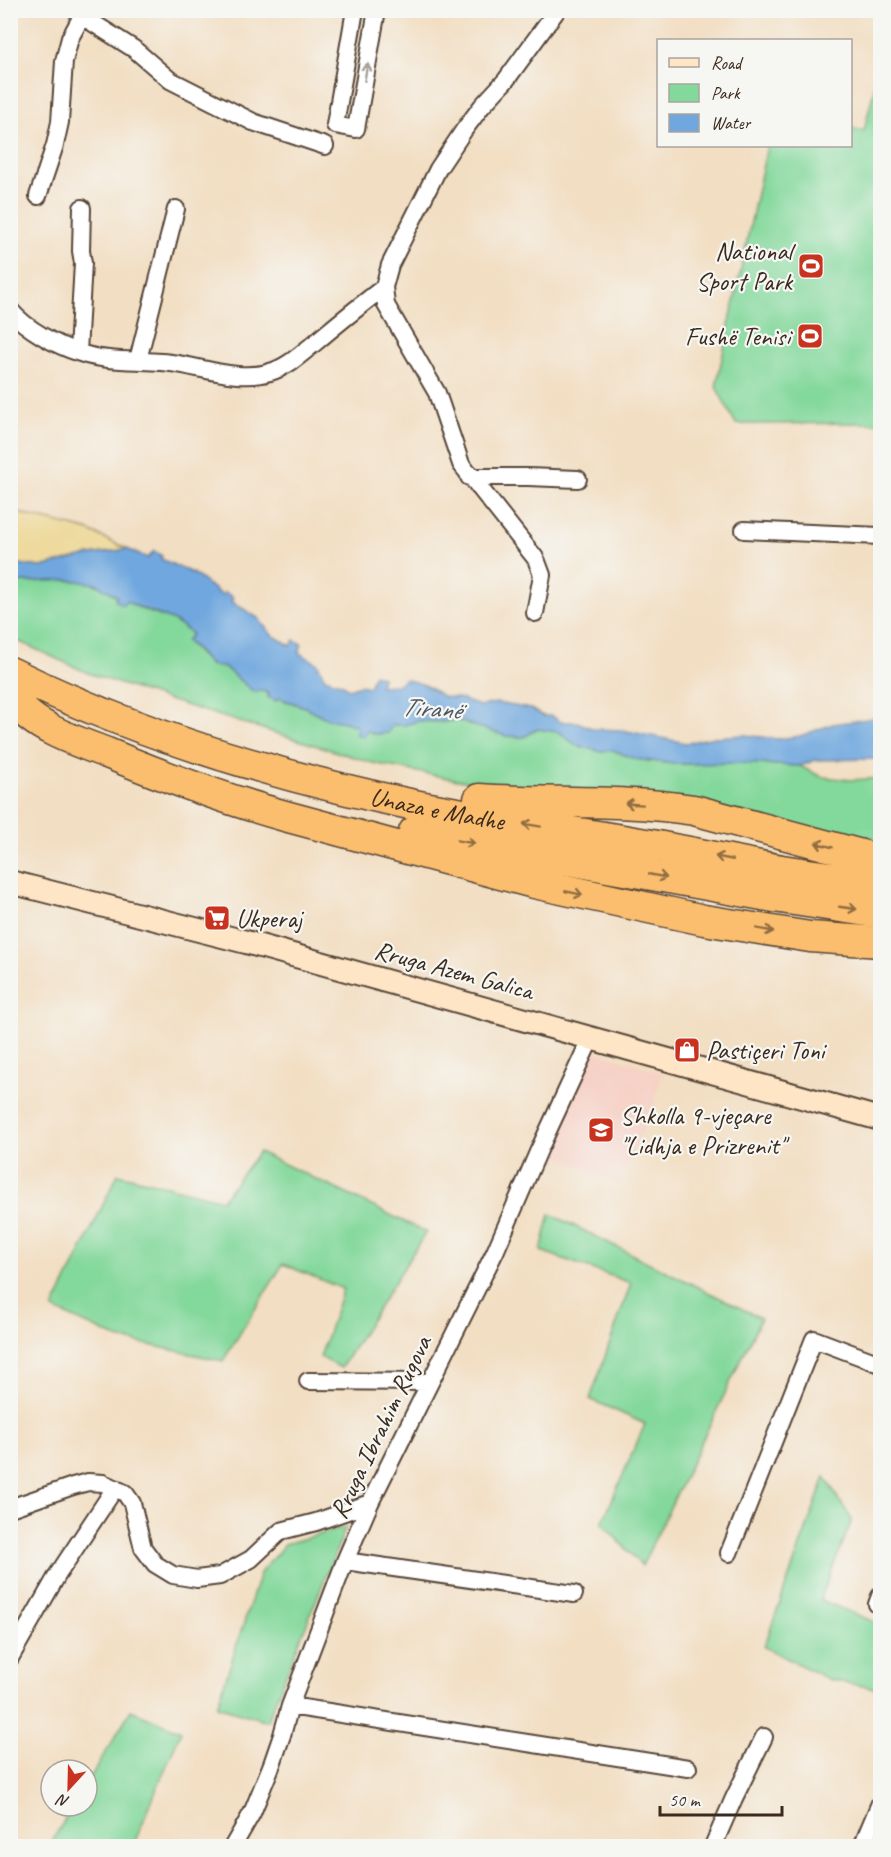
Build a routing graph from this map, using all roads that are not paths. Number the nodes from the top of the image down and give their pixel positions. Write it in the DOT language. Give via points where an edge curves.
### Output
graph roads {
  1 [pos="355,10"];
  2 [pos="377,10"];
  3 [pos="557,10"];
  4 [pos="81,12"];
  5 [pos="325,146"];
  6 [pos="38,196"];
  7 [pos="82,208"];
  8 [pos="176,209"];
  9 [pos="384,287"];
  10 [pos="14,319"];
  11 [pos="78,352"];
  12 [pos="138,360"];
  13 [pos="469,477"];
  14 [pos="578,479"];
  15 [pos="744,530"];
  16 [pos="880,536"];
  17 [pos="535,613"];
  18 [pos="10,671"];
  19 [pos="15,703"];
  20 [pos="880,860"];
  21 [pos="10,882"];
  22 [pos="778,884"];
  23 [pos="880,884"];
  24 [pos="880,913"];
  25 [pos="880,942"];
  26 [pos="591,1038"];
  27 [pos="880,1119"];
  28 [pos="880,1364"];
  29 [pos="308,1381"];
  30 [pos="429,1382"];
  31 [pos="116,1488"];
  32 [pos="370,1503"];
  33 [pos="10,1508"];
  34 [pos="729,1553"];
  35 [pos="345,1561"];
  36 [pos="574,1594"];
  37 [pos="10,1658"];
  38 [pos="290,1706"];
  39 [pos="764,1737"];
  40 [pos="688,1768"];
  41 [pos="880,1803"];
  42 [pos="233,1846"];
  43 [pos="714,1846"];
  44 [pos="862,1846"];
  1 -- 2 [label="street, one-way" via="335,125 356,129"];
  3 -- 9 [label="street" via="438,169 390,265"];
  4 -- 5 [label="street" via="170,80 253,122"];
  4 -- 6 [label="street" via="64,61 58,134"];
  7 -- 11 [label="street"];
  8 -- 12 [label="street"];
  9 -- 12 [label="street" via="285,366 270,372 246,375"];
  9 -- 13 [label="street" via="386,305 437,393 461,465"];
  10 -- 11 [label="street"];
  11 -- 12 [label="street"];
  13 -- 14 [label="street"];
  13 -- 17 [label="street" via="536,559 542,574"];
  15 -- 16 [label="street"];
  20 -- 18 [label="highway, one-way" via="682,808 605,802 517,802 382,784 205,736 49,679"];
  22 -- 18 [label="highway, Unaza e Madhe, one-way" via="663,846 365,794 204,750 108,715"];
  19 -- 22 [label="highway, Unaza e Madhe, one-way" via="168,764 319,810 440,837"];
  19 -- 25 [label="highway, one-way" via="44,725 89,746 194,787 276,813 558,889 778,933"];
  21 -- 26 [label="main road, Rruga Azem Galica" via="246,942"];
  22 -- 23 [label="highway, Unaza e Madhe"];
  22 -- 24 [label="highway, Unaza e Madhe, one-way"];
  26 -- 27 [label="main road, Rruga Azem Galica"];
  26 -- 30 [label="street, Rruga Ibrahim Rugova" via="495,1252"];
  28 -- 34 [label="street" via="814,1339"];
  29 -- 30 [label="street"];
  30 -- 32 [label="street, Rruga Ibrahim Rugova"];
  31 -- 32 [label="street" via="132,1503 143,1548 155,1564 173,1575 197,1579 220,1576 251,1559 281,1531"];
  31 -- 33 [label="street" via="88,1482"];
  31 -- 37 [label="street" via="58,1574"];
  32 -- 35 [label="street, Rruga Ibrahim Rugova"];
  35 -- 36 [label="street"];
  35 -- 38 [label="street, Rruga Ibrahim Rugova"];
  38 -- 40 [label="street"];
  38 -- 42 [label="street, Rruga Ibrahim Rugova" via="272,1764"];
  39 -- 43 [label="street"];
  41 -- 44 [label="street"];
}
